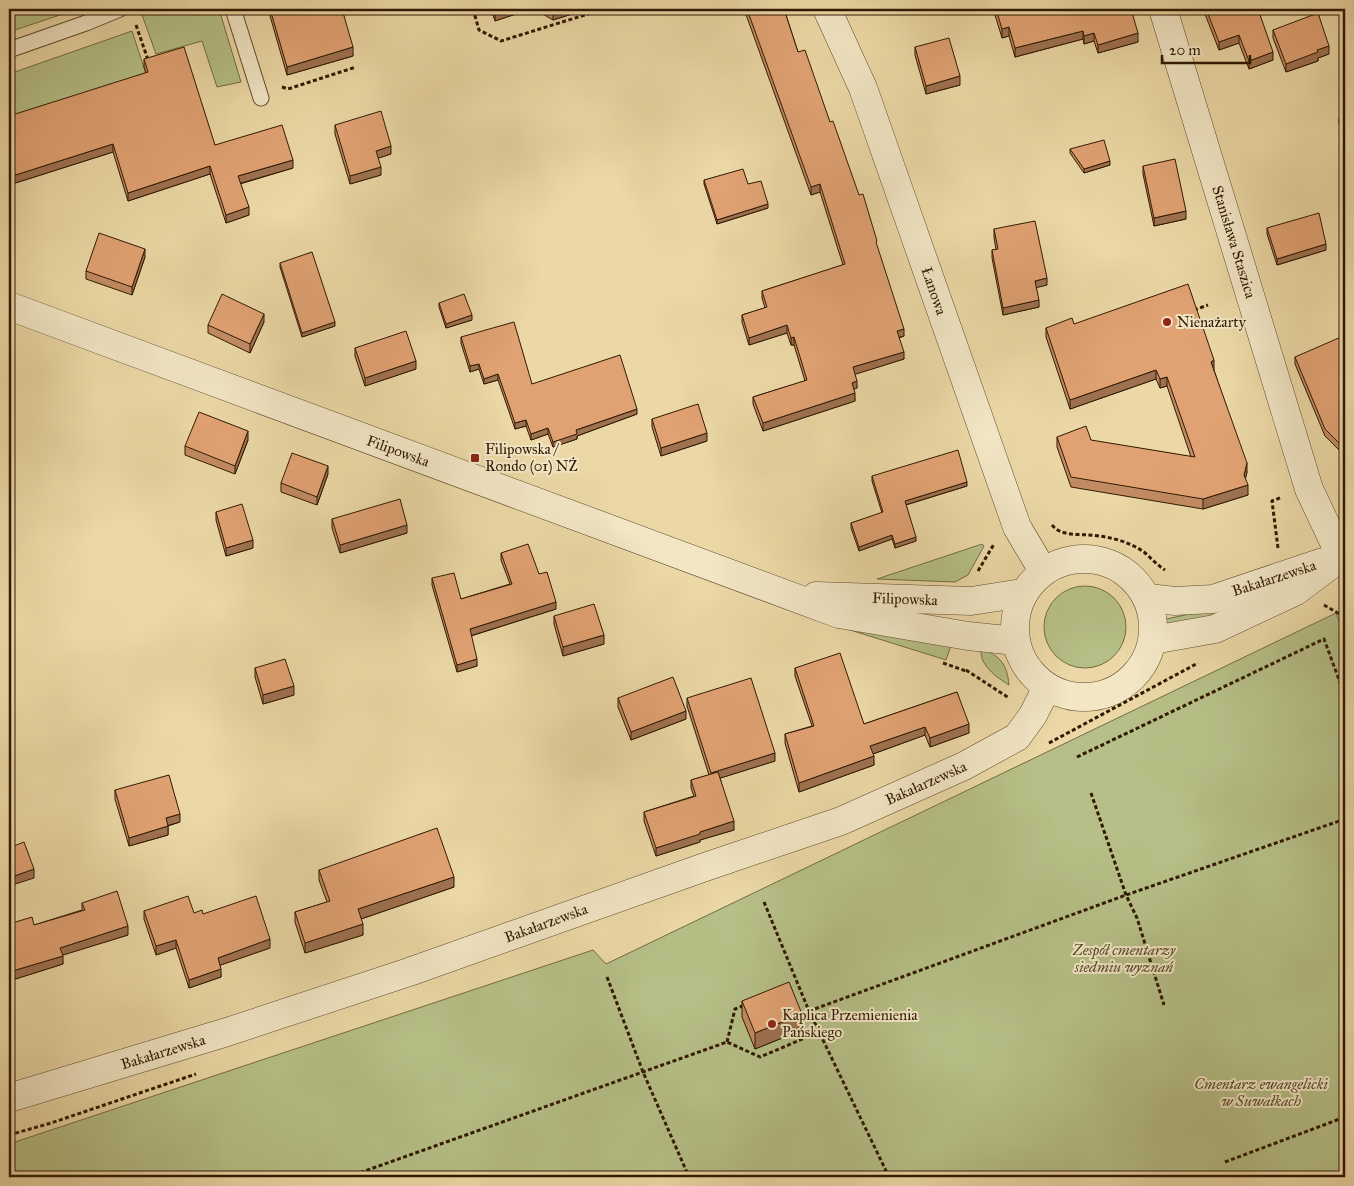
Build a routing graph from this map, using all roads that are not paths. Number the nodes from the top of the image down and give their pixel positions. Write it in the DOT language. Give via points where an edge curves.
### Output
graph roads {
  1 [pos="120,9"];
  2 [pos="233,9"];
  3 [pos="827,9"];
  4 [pos="1163,9"];
  5 [pos="9,50"];
  6 [pos="261,98"];
  7 [pos="9,306"];
  8 [pos="1344,560"];
  9 [pos="1043,571"];
  10 [pos="1023,594"];
  11 [pos="787,596"];
  12 [pos="1148,598"];
  13 [pos="1153,640"];
  14 [pos="1016,641"];
  15 [pos="1047,687"];
  16 [pos="9,1098"];
  1 -- 5 [label="lane"];
  2 -- 6 [label="lane"];
  3 -- 9 [label="street, Łanowa" via="863,88 1017,527"];
  4 -- 8 [label="street, Stanisława Staszica" via="1309,488"];
  7 -- 11 [label="street, Filipowska"];
  8 -- 12 [label="street, Bakałarzewska" via="1287,573 1213,599 1175,601"];
  8 -- 13 [label="street, Bakałarzewska" via="1296,591 1215,629"];
  9 -- 10 [label="street"];
  9 -- 12 [label="street" via="1061,562 1082,558 1102,560 1126,572"];
  10 -- 11 [label="street, Filipowska" via="971,601"];
  10 -- 14 [label="street" via="1014,625"];
  11 -- 14 [label="street, Filipowska" via="839,614"];
  12 -- 13 [label="street" via="1154,626"];
  13 -- 15 [label="street" via="1146,661 1132,679 1113,692 1091,698 1068,696"];
  14 -- 15 [label="street" via="1027,667"];
  15 -- 16 [label="street, Bakałarzewska" via="1017,737 964,766 841,821 409,972 227,1032"];
}
